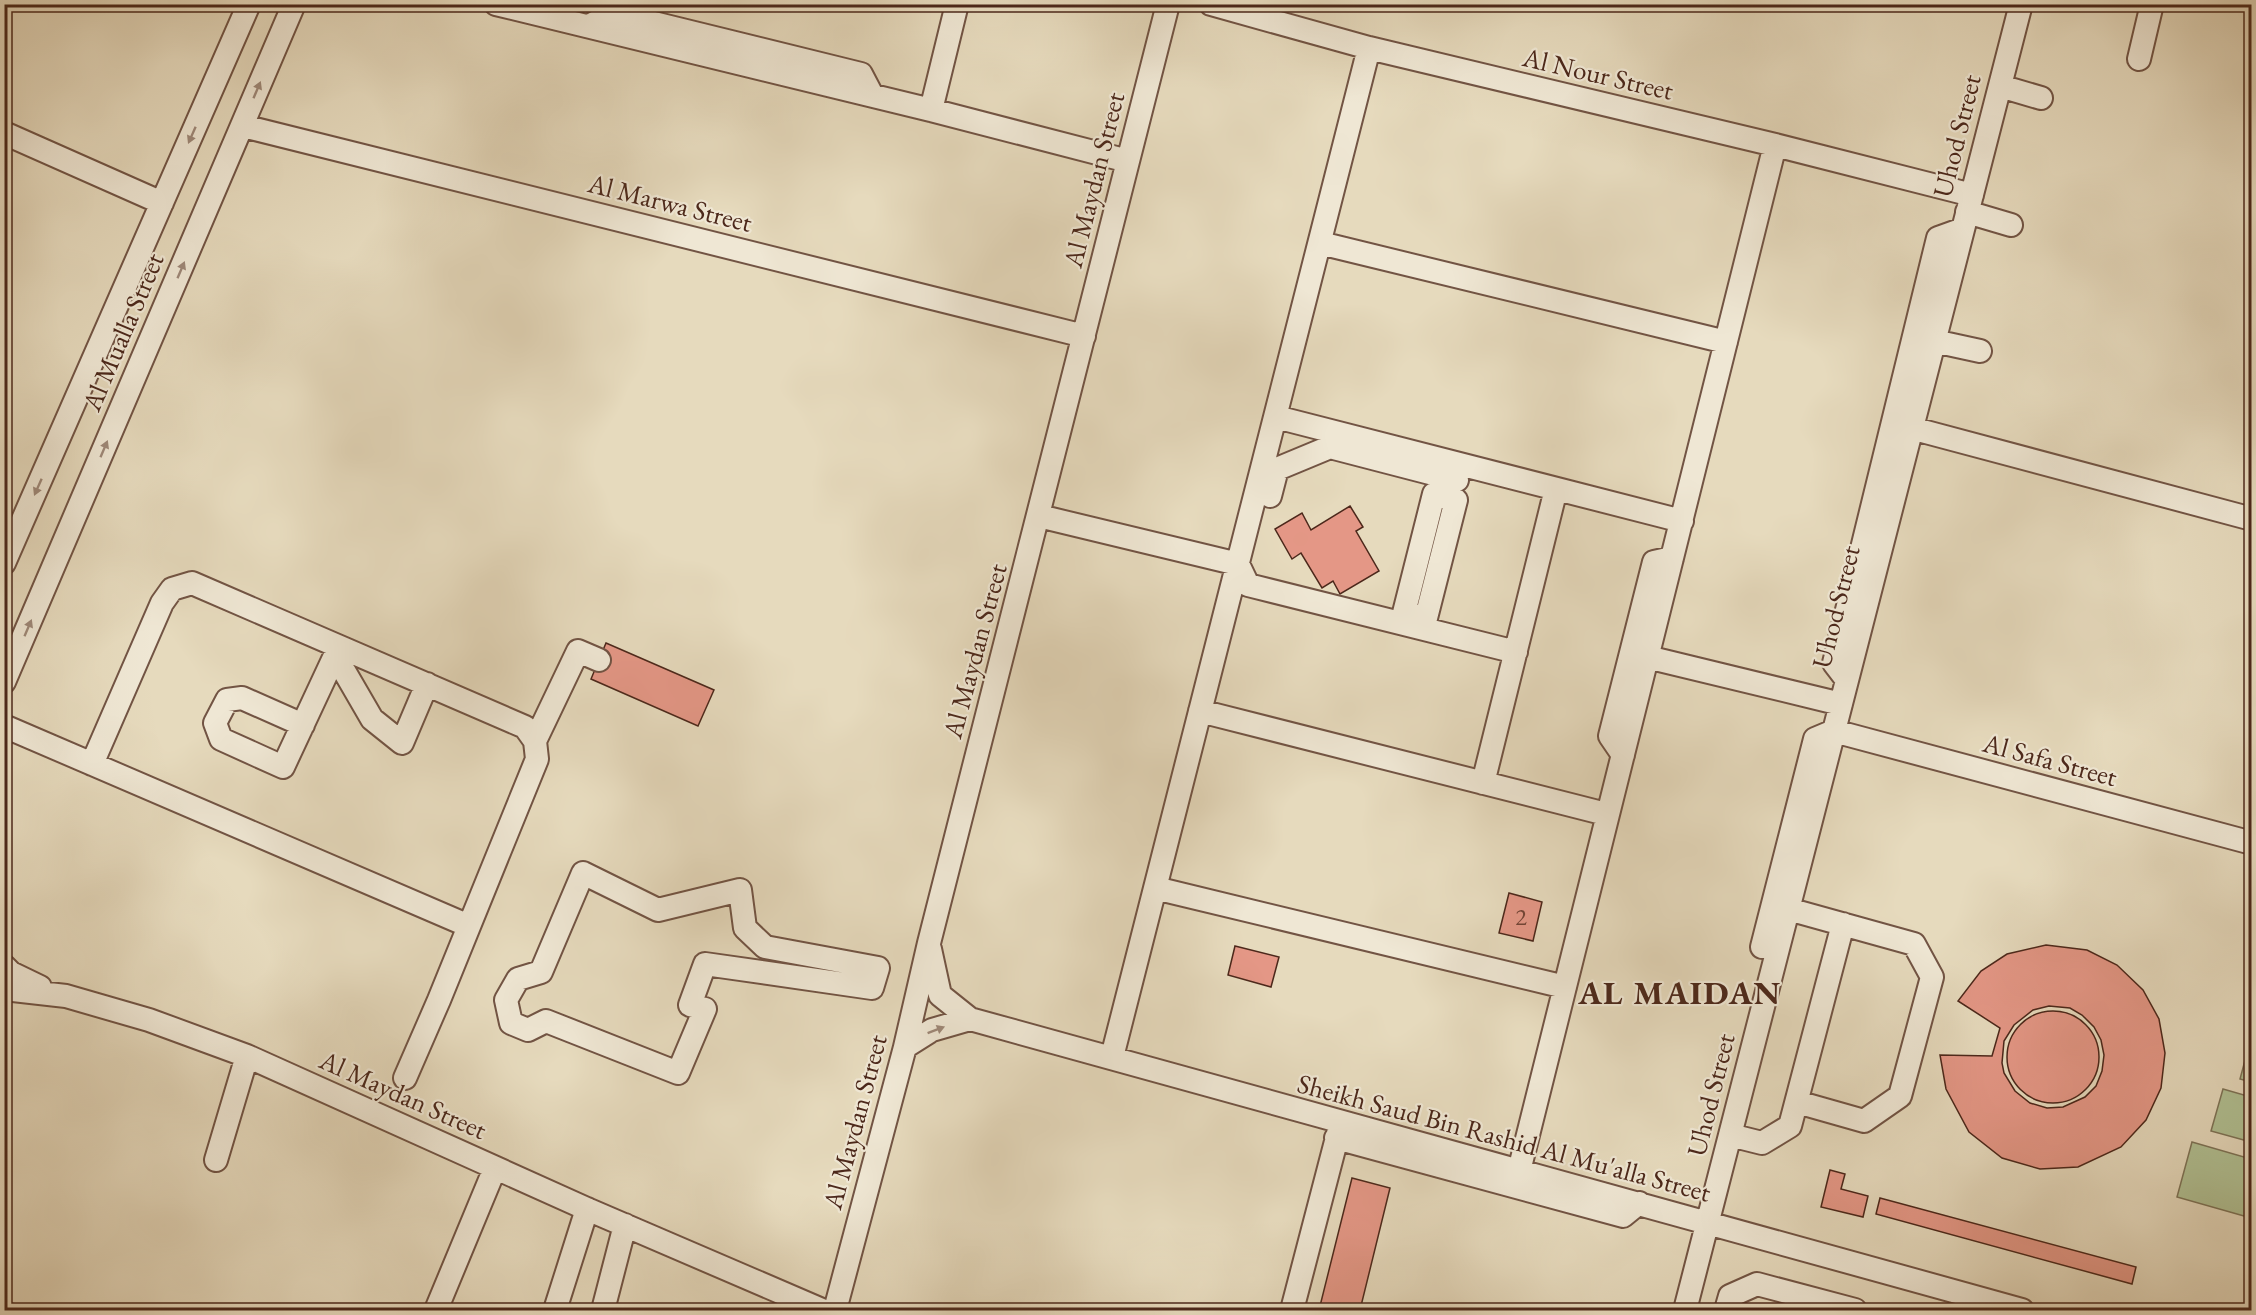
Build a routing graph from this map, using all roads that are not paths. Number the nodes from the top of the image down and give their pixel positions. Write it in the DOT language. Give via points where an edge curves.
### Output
graph roads {
  1 [pos="249,4"];
  2 [pos="294,4"];
  3 [pos="496,4"];
  4 [pos="957,4"];
  5 [pos="1168,4"];
  6 [pos="1211,4"];
  7 [pos="2020,4"];
  8 [pos="2152,4"];
  9 [pos="537,9"];
  10 [pos="1370,48"];
  11 [pos="2139,59"];
  12 [pos="2000,86"];
  13 [pos="2041,98"];
  14 [pos="931,110"];
  15 [pos="243,126"];
  16 [pos="4,133"];
  17 [pos="1775,145"];
  18 [pos="1128,161"];
  19 [pos="162,203"];
  20 [pos="1967,212"];
  21 [pos="2011,225"];
  22 [pos="1320,243"];
  23 [pos="1084,336"];
  24 [pos="1934,341"];
  25 [pos="1726,342"];
  26 [pos="1980,351"];
  27 [pos="1276,417"];
  28 [pos="1911,428"];
  29 [pos="1457,481"];
  30 [pos="1556,489"];
  31 [pos="1039,516"];
  32 [pos="2252,519"];
  33 [pos="1682,521"];
  34 [pos="1672,558"];
  35 [pos="4,563"];
  36 [pos="1238,564"];
  37 [pos="1248,585"];
  38 [pos="1222,626"];
  39 [pos="339,647"];
  40 [pos="1516,652"];
  41 [pos="1647,657"];
  42 [pos="599,660"];
  43 [pos="1847,680"];
  44 [pos="4,682"];
  45 [pos="427,684"];
  46 [pos="1841,704"];
  47 [pos="1200,711"];
  48 [pos="303,725"];
  49 [pos="4,726"];
  50 [pos="1834,731"];
  51 [pos="535,741"];
  52 [pos="1623,754"];
  53 [pos="92,764"];
  54 [pos="1483,783"];
  55 [pos="1606,814"];
  56 [pos="2252,843"];
  57 [pos="1155,888"];
  58 [pos="1788,909"];
  59 [pos="1843,924"];
  60 [pos="469,926"];
  61 [pos="929,943"];
  62 [pos="4,966"];
  63 [pos="1565,987"];
  64 [pos="4,989"];
  65 [pos="52,993"];
  66 [pos="970,1019"];
  67 [pos="905,1047"];
  68 [pos="247,1056"];
  69 [pos="1112,1058"];
  70 [pos="678,1072"];
  71 [pos="405,1078"];
  72 [pos="1797,1102"];
  73 [pos="1338,1131"];
  74 [pos="1730,1135"];
  75 [pos="216,1160"];
  76 [pos="495,1168"];
  77 [pos="1519,1171"];
  78 [pos="1719,1180"];
  79 [pos="1639,1203"];
  80 [pos="587,1209"];
  81 [pos="1708,1223"];
  82 [pos="625,1226"];
  83 [pos="1692,1284"];
  84 [pos="436,1311"];
  85 [pos="555,1311"];
  86 [pos="603,1311"];
  87 [pos="822,1311"];
  88 [pos="835,1311"];
  89 [pos="1292,1311"];
  90 [pos="1668,1311"];
  91 [pos="1685,1311"];
  92 [pos="1726,1311"];
  93 [pos="1855,1311"];
  94 [pos="2022,1311"];
  1 -- 19 [label="street, Al Mualla Street, one-way"];
  15 -- 2 [label="street, Al Mualla Street, one-way"];
  3 -- 9 [label="street"];
  4 -- 14 [label="street"];
  5 -- 18 [label="street, Al Maydan Street"];
  6 -- 10 [label="street, Al Nour Street"];
  7 -- 12 [label="street, Uhod Street"];
  8 -- 11 [label="street"];
  9 -- 14 [label="street" via="589,26"];
  10 -- 17 [label="street, Al Nour Street"];
  10 -- 22 [label="street"];
  12 -- 13 [label="street"];
  12 -- 20 [label="street, Uhod Street"];
  14 -- 18 [label="street"];
  15 -- 23 [label="street, Al Marwa Street"];
  44 -- 15 [label="street, Al Mualla Street, one-way"];
  16 -- 19 [label="street"];
  17 -- 20 [label="street, Al Nour Street"];
  17 -- 25 [label="street"];
  18 -- 23 [label="street, Al Maydan Street"];
  19 -- 35 [label="street, Al Mualla Street, one-way"];
  20 -- 21 [label="street, Al Nour Street"];
  20 -- 24 [label="street, Uhod Street"];
  20 -- 43 [label="street" via="1938,238 1834,663"];
  22 -- 25 [label="street"];
  22 -- 27 [label="street"];
  23 -- 31 [label="street, Al Maydan Street"];
  24 -- 26 [label="street"];
  24 -- 28 [label="street, Uhod Street"];
  25 -- 33 [label="street"];
  27 -- 29 [label="street"];
  27 -- 36 [label="street"];
  28 -- 32 [label="street"];
  28 -- 43 [label="street, Uhod Street"];
  29 -- 29 [label="street" via="1434,494 1404,613 1426,618 1456,500"];
  29 -- 30 [label="street"];
  29 -- 37 [label="street" via="1330,447 1276,469"];
  30 -- 33 [label="street"];
  30 -- 40 [label="street"];
  31 -- 36 [label="street"];
  31 -- 61 [label="street, Al Maydan Street"];
  33 -- 34 [label="street"];
  34 -- 41 [label="street"];
  34 -- 52 [label="street" via="1654,562 1610,736"];
  36 -- 37 [label="street"];
  36 -- 38 [label="street"];
  37 -- 38 [label="street" via="1242,609"];
  37 -- 40 [label="street"];
  38 -- 47 [label="street"];
  39 -- 45 [label="street"];
  39 -- 45 [label="street" via="343,669 372,719 402,743"];
  39 -- 48 [label="street"];
  39 -- 53 [label="street" via="192,583 172,589 162,603"];
  40 -- 54 [label="street"];
  41 -- 46 [label="street"];
  41 -- 52 [label="street"];
  42 -- 51 [label="street" via="578,651"];
  43 -- 46 [label="street, Uhod Street"];
  45 -- 51 [label="street" via="525,727"];
  46 -- 50 [label="street, Uhod Street"];
  47 -- 54 [label="street"];
  47 -- 57 [label="street"];
  49 -- 53 [label="street"];
  50 -- 56 [label="street, Al Safa Street"];
  50 -- 58 [label="street, Uhod Street"];
  50 -- 78 [label="street" via="1815,739 1708,1161"];
  51 -- 60 [label="street" via="537,759"];
  52 -- 55 [label="street"];
  53 -- 60 [label="street"];
  54 -- 55 [label="street"];
  55 -- 63 [label="street"];
  57 -- 63 [label="street"];
  57 -- 69 [label="street"];
  58 -- 59 [label="street"];
  58 -- 74 [label="street, Uhod Street"];
  59 -- 72 [label="street"];
  59 -- 72 [label="street" via="1914,944 1932,977 1899,1096 1864,1121"];
  60 -- 71 [label="street"];
  61 -- 66 [label="street, Sheikh Saud Bin Rashid Al Mu'alla Street" via="940,995"];
  61 -- 67 [label="street, Al Maydan Street"];
  62 -- 65 [label="street, Al Maydan Street"];
  63 -- 77 [label="street"];
  64 -- 65 [label="street, Al Maydan Street"];
  65 -- 68 [label="street, Al Maydan Street" via="149,1020"];
  67 -- 66 [label="street, one-way" via="932,1030"];
  66 -- 69 [label="street, Sheikh Saud Bin Rashid Al Mu'alla Street"];
  67 -- 88 [label="street, Al Maydan Street"];
  68 -- 75 [label="street"];
  68 -- 76 [label="street, Al Maydan Street"];
  69 -- 73 [label="street, Sheikh Saud Bin Rashid Al Mu'alla Street"];
  70 -- 70 [label="street" via="546,1021 528,1030 511,1023 506,1000 518,979 541,972 583,873 658,910 740,891 745,928 765,947 878,968 872,988 705,963 690,1005 705,1010"];
  72 -- 74 [label="street" via="1790,1126 1762,1143"];
  73 -- 77 [label="street, Sheikh Saud Bin Rashid Al Mu'alla Street"];
  73 -- 79 [label="street" via="1623,1216"];
  73 -- 89 [label="street"];
  74 -- 78 [label="street, Uhod Street"];
  76 -- 80 [label="street, Al Maydan Street"];
  76 -- 84 [label="street"];
  77 -- 79 [label="street, Sheikh Saud Bin Rashid Al Mu'alla Street"];
  78 -- 81 [label="street, Uhod Street"];
  79 -- 81 [label="street, Sheikh Saud Bin Rashid Al Mu'alla Street"];
  80 -- 82 [label="street, Al Maydan Street"];
  80 -- 85 [label="street"];
  81 -- 83 [label="street, Uhod Street"];
  81 -- 94 [label="street, Sheikh Saud Bin Rashid Al Mu'alla Street"];
  82 -- 86 [label="street"];
  82 -- 87 [label="street, Al Maydan Street"];
  83 -- 90 [label="street"];
  83 -- 91 [label="street, Uhod Street"];
  92 -- 93 [label="street" via="1730,1296 1757,1284"];
}
